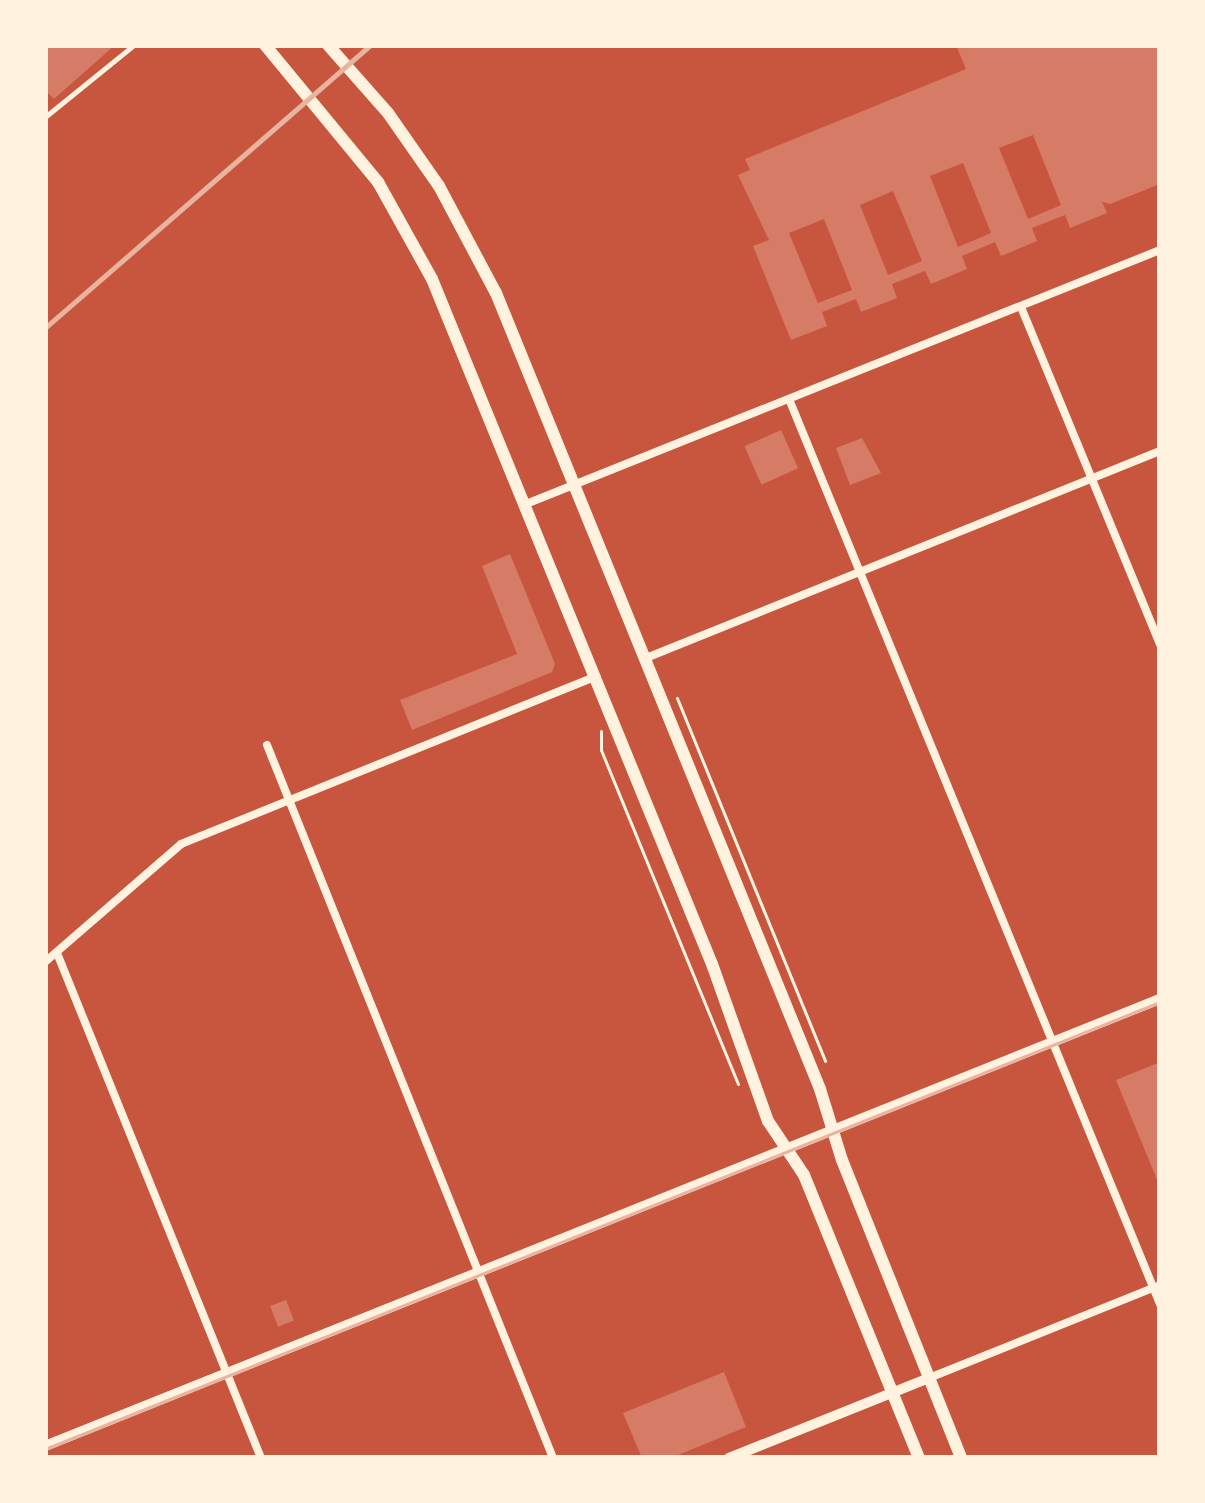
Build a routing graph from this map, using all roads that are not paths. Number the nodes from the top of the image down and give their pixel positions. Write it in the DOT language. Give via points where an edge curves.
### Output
graph roads {
  1 [pos="134,45"];
  2 [pos="265,45"];
  3 [pos="328,45"];
  4 [pos="45,117"];
  5 [pos="1160,250"];
  6 [pos="1022,307"];
  7 [pos="789,399"];
  8 [pos="1160,451"];
  9 [pos="1092,478"];
  10 [pos="577,485"];
  11 [pos="526,504"];
  12 [pos="858,571"];
  13 [pos="1160,645"];
  14 [pos="646,658"];
  15 [pos="596,676"];
  16 [pos="267,745"];
  17 [pos="289,798"];
  18 [pos="57,952"];
  19 [pos="45,962"];
  20 [pos="1160,999"];
  21 [pos="1052,1043"];
  22 [pos="832,1129"];
  23 [pos="784,1148"];
  24 [pos="478,1271"];
  25 [pos="1157,1286"];
  26 [pos="1160,1304"];
  27 [pos="227,1373"];
  28 [pos="929,1378"];
  29 [pos="892,1393"];
  30 [pos="45,1446"];
  31 [pos="261,1458"];
  32 [pos="553,1458"];
  33 [pos="729,1458"];
  34 [pos="919,1458"];
  35 [pos="961,1458"];
  1 -- 4 [label="lane"];
  2 -- 11 [label="main road" via="378,182 419,253"];
  3 -- 10 [label="main road" via="418,156 466,233"];
  5 -- 6 [label="street"];
  6 -- 7 [label="street"];
  6 -- 9 [label="street"];
  7 -- 10 [label="street"];
  7 -- 12 [label="street"];
  8 -- 9 [label="street"];
  9 -- 12 [label="street"];
  9 -- 13 [label="street"];
  10 -- 11 [label="street"];
  10 -- 14 [label="main road"];
  11 -- 15 [label="main road"];
  12 -- 14 [label="street"];
  12 -- 21 [label="street"];
  14 -- 22 [label="main road"];
  15 -- 17 [label="street"];
  15 -- 23 [label="main road"];
  16 -- 17 [label="street"];
  17 -- 18 [label="street" via="182,844"];
  17 -- 24 [label="street"];
  18 -- 19 [label="street"];
  18 -- 27 [label="street"];
  20 -- 21 [label="street"];
  21 -- 22 [label="street"];
  21 -- 25 [label="street"];
  22 -- 23 [label="street"];
  22 -- 28 [label="main road"];
  23 -- 24 [label="street"];
  23 -- 29 [label="main road" via="804,1175"];
  24 -- 27 [label="street"];
  24 -- 32 [label="street"];
  25 -- 26 [label="street"];
  25 -- 28 [label="street"];
  27 -- 30 [label="street"];
  27 -- 31 [label="street"];
  28 -- 29 [label="street"];
  28 -- 35 [label="main road"];
  29 -- 33 [label="street"];
  29 -- 34 [label="main road"];
}
